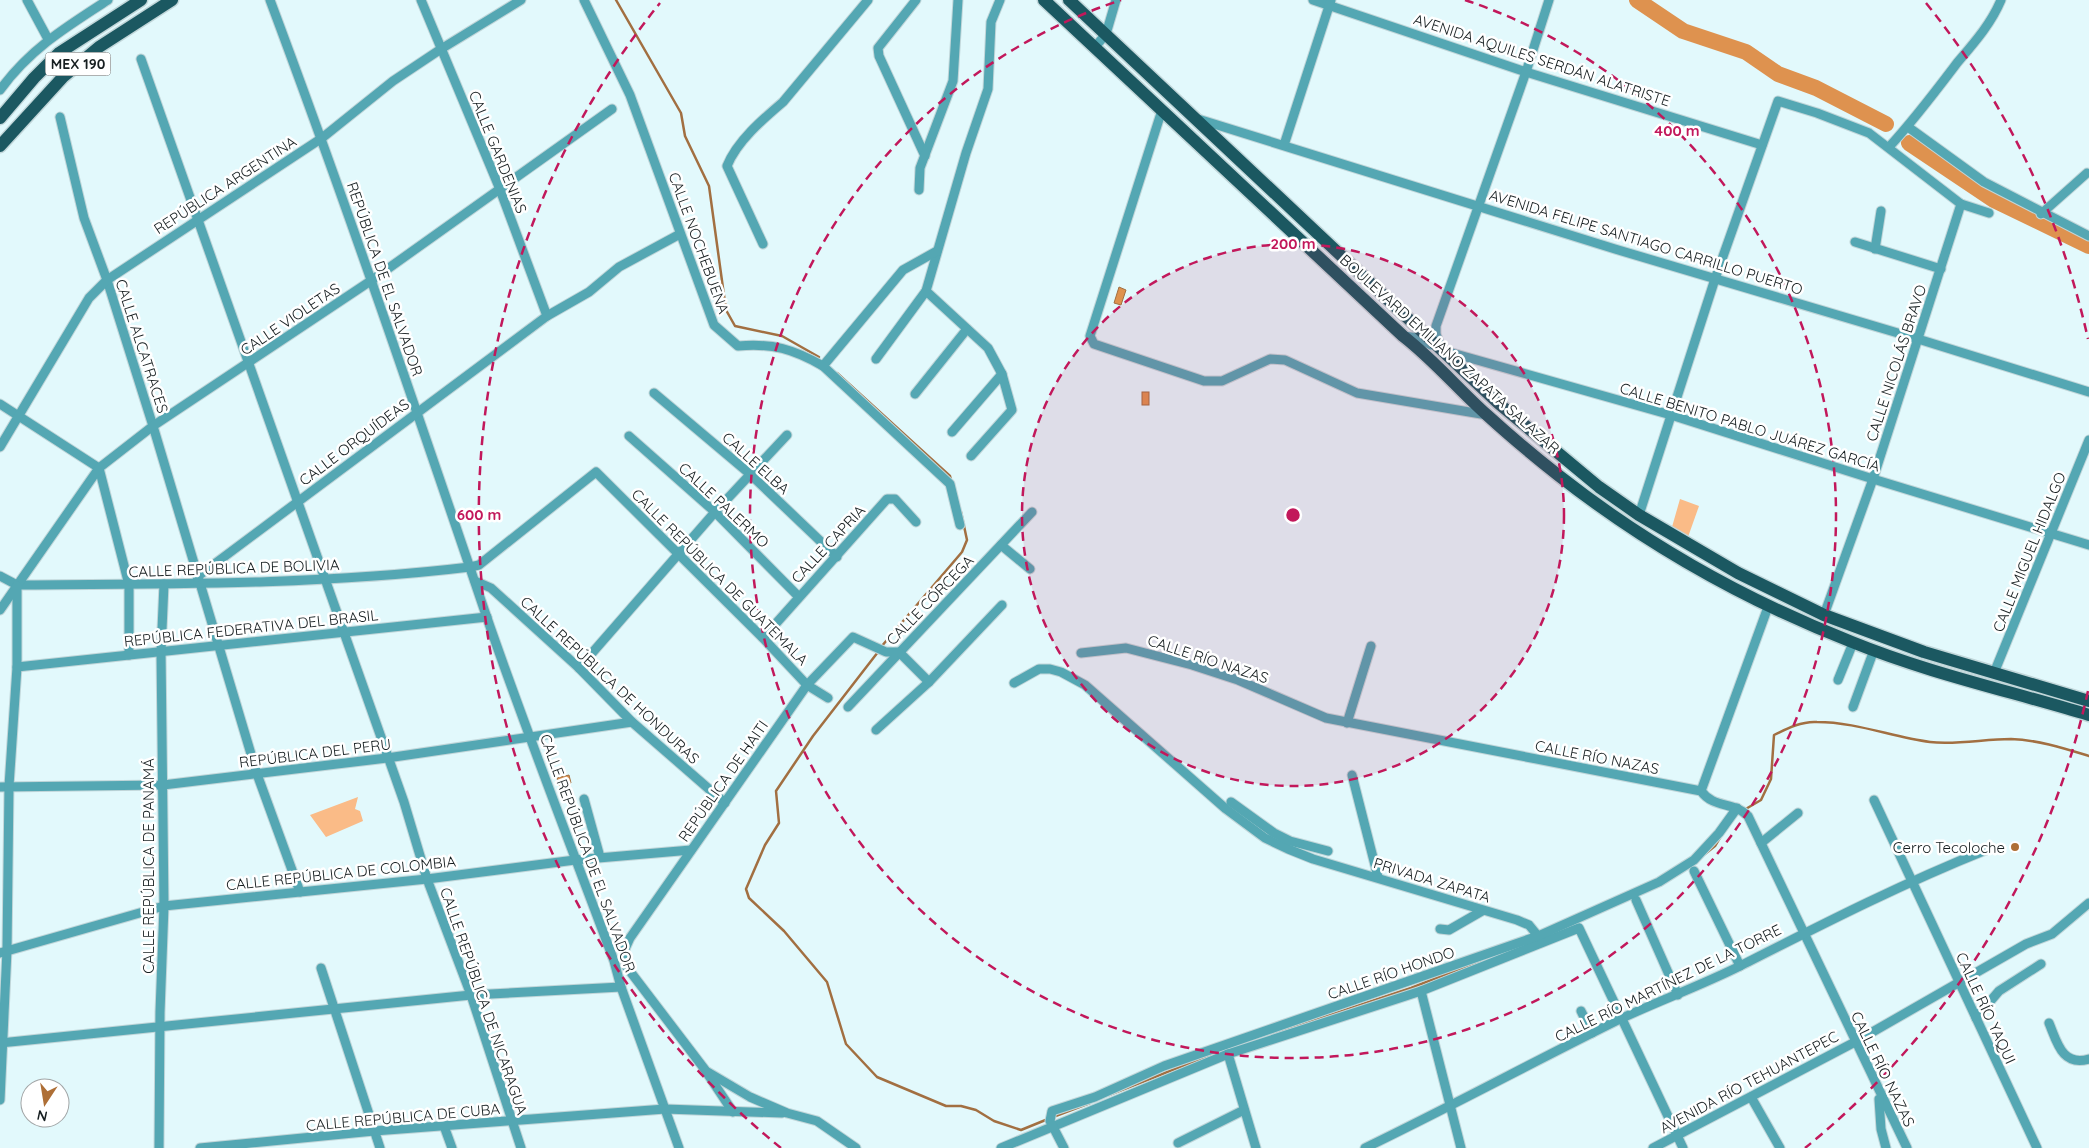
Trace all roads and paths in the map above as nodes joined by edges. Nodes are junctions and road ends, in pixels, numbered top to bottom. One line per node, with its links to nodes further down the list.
1 (27, 0): 21 (street)
2 (108, 0): 21 (street)
3 (141, 0): 30 (main road, MEX 190)
4 (172, 0): 37 (main road, MEX 190)
5 (270, 0): 33 (street, REPÚBLICA DE EL SALVADOR)
6 (422, 0): 23 (street, CALLE GARDENIAS)
7 (521, 0): 23 (street, REPÚBLICA ARGENTINA)
8 (584, 0): 48 (street, CALLE NOCHEBUENA)
9 (868, 0): 51 (street)
10 (916, 0): 38 (street)
11 (958, 0): 38 (street)
12 (1000, 0): 53 (street)
13 (1044, 0): 22 (main road, BOULEVARD EMILIANO ZAPATA SALAZAR)
14 (1069, 0): 20 (main road, BOULEVARD EMILIANO ZAPATA SALAZAR)
15 (1116, 0): 20 (street)
16 (1314, 0): 19 (street, AVENIDA AQUILES SERDÁN ALATRISTE)
17 (1549, 0): 25 (street)
18 (2001, 0): 32 (street)
19 (1330, 2): 25 (street, AVENIDA AQUILES SERDÁN ALATRISTE); 34 (street)
20 (1106, 34): 22 (street); 31 (main road, BOULEVARD EMILIANO ZAPATA SALAZAR)
21 (48, 39): 26 (street)
22 (1095, 47): 28 (main road, BOULEVARD EMILIANO ZAPATA SALAZAR)
23 (441, 49): 33 (street, REPÚBLICA ARGENTINA); 40 (street, CALLE GARDENIAS)
24 (141, 59): 47 (street, CALLE REPÚBLICA DE NICARAGUA)
25 (1526, 72): 35 (street, AVENIDA AQUILES SERDÁN ALATRISTE); 43 (street)
26 (0, 90)
27 (612, 109): 40 (street, CALLE VIOLETAS)
28 (1162, 110): 61 (main road, BOULEVARD EMILIANO ZAPATA SALAZAR); 75 (street)
29 (60, 117): 56 (street, CALLE ALCATRACES)
30 (0, 118)
31 (1196, 118): 34 (street, AVENIDA FELIPE SANTIAGO CARRILLO PUERTO); 63 (main road, BOULEVARD EMILIANO ZAPATA SALAZAR)
32 (1906, 129): 36 (street); 46 (street)
33 (322, 138): 47 (street, REPÚBLICA ARGENTINA); 57 (street, REPÚBLICA DE EL SALVADOR)
34 (1284, 144): 43 (street, AVENIDA FELIPE SANTIAGO CARRILLO PUERTO)
35 (1762, 145): 36 (street); 55 (street)
36 (1891, 145): 42 (street)
37 (0, 146)
38 (924, 156): 41 (street)
39 (2087, 173): 46 (street)
40 (499, 188): 57 (street, CALLE VIOLETAS); 59 (street, CALLE GARDENIAS)
41 (919, 190)
42 (1961, 204): 45 (street); 54 (street, CALLE NICOLÁS BRAVO)
43 (1478, 206): 55 (street, AVENIDA FELIPE SANTIAGO CARRILLO PUERTO); 63 (street)
44 (1881, 211): 52 (street)
45 (1989, 213)
46 (2041, 214): 49 (street)
47 (198, 218): 56 (street, REPÚBLICA ARGENTINA); 66 (street, CALLE REPÚBLICA DE NICARAGUA)
48 (680, 234): 59 (street, CALLE ORQUÍDEAS); 67 (street, CALLE NOCHEBUENA)
49 (2089, 236)
50 (1854, 242): 52 (street)
51 (763, 244)
52 (1875, 249): 54 (street)
53 (937, 252): 58 (street); 67 (street)
54 (1941, 269): 62 (street, CALLE NICOLÁS BRAVO)
55 (1715, 279): 62 (street, AVENIDA FELIPE SANTIAGO CARRILLO PUERTO); 76 (street)
56 (107, 280): 77 (street, REPÚBLICA ARGENTINA); 78 (street, CALLE ALCATRACES)
57 (372, 280): 66 (street, CALLE VIOLETAS); 74 (street, REPÚBLICA DE EL SALVADOR)
58 (926, 291): 60 (street); 64 (street)
59 (547, 316): 74 (street, CALLE ORQUÍDEAS)
60 (967, 329): 69 (street); 72 (street)
61 (1403, 336): 63 (street, CALLE BENITO PABLO JUÁREZ GARCÍA); 68 (main road, BOULEVARD EMILIANO ZAPATA SALAZAR)
62 (1918, 339): 70 (street, AVENIDA FELIPE SANTIAGO CARRILLO PUERTO); 87 (street, CALLE NICOLÁS BRAVO)
63 (1442, 350): 65 (main road, BOULEVARD EMILIANO ZAPATA SALAZAR); 76 (street, CALLE BENITO PABLO JUÁREZ GARCÍA)
64 (876, 359)
65 (1452, 359): 68 (main road); 91 (main road, BOULEVARD EMILIANO ZAPATA SALAZAR)
66 (250, 363): 78 (street, CALLE VIOLETAS); 88 (street, CALLE REPÚBLICA DE NICARAGUA)
67 (823, 366): 93 (street, CALLE NOCHEBUENA)
68 (1439, 368): 75 (main road, BOULEVARD EMILIANO ZAPATA SALAZAR)
69 (1002, 374): 79 (street); 84 (street)
70 (2089, 392)
71 (654, 393): 86 (street, CALLE ELBA)
72 (915, 394)
73 (0, 404): 77 (street)
74 (415, 413): 88 (street, CALLE ORQUÍDEAS); 99 (street, REPÚBLICA DE EL SALVADOR)
75 (1487, 415): 110 (main road, BOULEVARD EMILIANO ZAPATA SALAZAR)
76 (1671, 415): 87 (street, CALLE BENITO PABLO JUÁREZ GARCÍA); 91 (street)
77 (18, 416): 83 (street, REPÚBLICA ARGENTINA); 85 (street)
78 (153, 426): 85 (street, CALLE VIOLETAS); 103 (street, CALLE ALCATRACES)
79 (952, 432)
80 (788, 435): 86 (street)
81 (629, 436): 89 (street, CALLE PALERMO)
82 (2089, 440): 94 (street, CALLE MIGUEL HIDALGO)
83 (0, 447)
84 (971, 456)
85 (99, 468): 105 (street); 107 (street, CALLE VIOLETAS)
86 (750, 474): 89 (street); 98 (street, CALLE ELBA)
87 (1873, 480): 94 (street, CALLE BENITO PABLO JUÁREZ GARCÍA); 112 (street, CALLE NICOLÁS BRAVO)
88 (298, 500): 102 (street, CALLE REPÚBLICA DE NICARAGUA); 103 (street, CALLE ORQUÍDEAS)
89 (715, 512): 97 (street); 108 (street, CALLE PALERMO)
90 (1032, 512): 96 (street, CALLE CÓRCEGA)
91 (1639, 515): 112 (main road, BOULEVARD EMILIANO ZAPATA SALAZAR)
92 (916, 522): 98 (street, CALLE CAPRIA)
93 (960, 526)
94 (2051, 533): 95 (street, CALLE BENITO PABLO JUÁREZ GARCÍA); 126 (street, CALLE MIGUEL HIDALGO)
95 (2089, 544)
96 (1001, 546): 100 (street); 121 (street, CALLE CÓRCEGA)
97 (679, 555): 99 (street, CALLE REPÚBLICA DE GUATEMALA); 115 (street, CALLE REPÚBLICA DE GUATEMALA); 125 (street)
98 (837, 556): 108 (street, CALLE CAPRIA)
99 (470, 567): 102 (street, CALLE REPÚBLICA DE BOLIVIA); 104 (street, CALLE REPÚBLICA DE EL SALVADOR)
100 (1030, 569)
101 (0, 576): 107 (street, CALLE REPÚBLICA DE BOLIVIA)
102 (324, 579): 103 (street, CALLE REPÚBLICA DE BOLIVIA); 114 (street, CALLE REPÚBLICA DE NICARAGUA)
103 (198, 580): 106 (street, CALLE REPÚBLICA DE BOLIVIA); 117 (street, CALLE ALCATRACES)
104 (475, 581): 113 (street, CALLE REPÚBLICA DE EL SALVADOR); 125 (street, CALLE REPÚBLICA DE HONDURAS)
105 (129, 584): 106 (street, CALLE REPÚBLICA DE BOLIVIA); 107 (street, CALLE REPÚBLICA DE BOLIVIA); 123 (street)
106 (164, 584): 120 (street, CALLE REPÚBLICA DE PANAMÁ)
107 (17, 585): 111 (street, CALLE VIOLETAS); 124 (street)
108 (798, 596): 115 (street, CALLE CAPRIA)
109 (1002, 605): 128 (street)
110 (1768, 607): 116 (main road, BOULEVARD EMILIANO ZAPATA SALAZAR); 145 (street)
111 (0, 610)
112 (1824, 615): 126 (main road, BOULEVARD EMILIANO ZAPATA SALAZAR)
113 (487, 617): 114 (street, REPÚBLICA FEDERATIVA DEL BRASIL); 139 (street, CALLE REPÚBLICA DE EL SALVADOR)
114 (342, 632): 117 (street, REPÚBLICA FEDERATIVA DEL BRASIL); 140 (street, CALLE REPÚBLICA DE NICARAGUA)
115 (764, 638): 130 (street, CALLE REPÚBLICA DE GUATEMALA)
116 (1853, 643): 119 (main road, BOULEVARD EMILIANO ZAPATA SALAZAR); 127 (street)
117 (219, 645): 120 (street, REPÚBLICA FEDERATIVA DEL BRASIL); 141 (street, CALLE ALCATRACES)
118 (1371, 646): 137 (street)
119 (1874, 650): 134 (street); 135 (main road, BOULEVARD EMILIANO ZAPATA SALAZAR)
120 (161, 652): 123 (street, REPÚBLICA FEDERATIVA DEL BRASIL); 144 (street, CALLE REPÚBLICA DE PANAMÁ)
121 (899, 652): 128 (street); 130 (street, REPÚBLICA DE HAITI); 133 (street, CALLE CÓRCEGA)
122 (1081, 652): 137 (street, CALLE RÍO NAZAS)
123 (130, 655): 124 (street, REPÚBLICA FEDERATIVA DEL BRASIL)
124 (17, 667): 143 (street)
125 (579, 668): 136 (street, CALLE REPÚBLICA DE HONDURAS)
126 (1994, 674): 132 (main road, BOULEVARD EMILIANO ZAPATA SALAZAR)
127 (1838, 680)
128 (929, 682): 138 (street)
129 (1014, 683): 160 (street, PRIVADA ZAPATA)
130 (807, 685): 131 (street, CALLE REPÚBLICA DE GUATEMALA); 149 (street, REPÚBLICA DE HAITI)
131 (828, 698)
132 (2089, 701)
133 (848, 707)
134 (1853, 707)
135 (2089, 715)
136 (632, 722): 139 (street, REPÚBLICA DEL PERU); 149 (street, CALLE REPÚBLICA DE HONDURAS)
137 (1347, 722): 145 (street, CALLE RÍO NAZAS)
138 (876, 730)
139 (531, 737): 140 (street, REPÚBLICA DEL PERU); 161 (street, CALLE REPÚBLICA DE EL SALVADOR)
140 (387, 758): 141 (street, REPÚBLICA DEL PERU); 164 (street, CALLE REPÚBLICA DE NICARAGUA)
141 (257, 774): 144 (street, REPÚBLICA DEL PERU); 166 (street, CALLE ALCATRACES)
142 (1352, 774): 163 (street)
143 (4, 786): 144 (street, REPÚBLICA DEL PERU); 175 (street)
144 (164, 786): 169 (street, CALLE REPÚBLICA DE PANAMÁ)
145 (1701, 790): 150 (street)
146 (584, 799): 159 (street)
147 (1874, 800): 165 (street, CALLE RÍO YAQUI)
148 (1231, 802): 155 (street)
149 (724, 803): 156 (street, REPÚBLICA DE HAITI)
150 (1716, 804): 151 (street); 153 (street)
151 (1741, 810): 153 (street, CALLE RÍO HONDO); 154 (street, CALLE RÍO NAZAS)
152 (1798, 813): 154 (street)
153 (1726, 820): 173 (street, CALLE RÍO HONDO)
154 (1761, 843): 172 (street, CALLE RÍO NAZAS)
155 (1311, 847): 158 (street); 160 (street)
156 (691, 850): 159 (street, CALLE REPÚBLICA DE COLOMBIA); 174 (street, REPÚBLICA DE HAITI)
157 (1986, 850): 165 (street, CALLE RÍO MARTÍNEZ DE LA TORRE)
158 (1328, 851)
159 (600, 857): 161 (street, CALLE REPÚBLICA DE COLOMBIA)
160 (1313, 859): 163 (street, PRIVADA ZAPATA)
161 (576, 860): 164 (street, CALLE REPÚBLICA DE COLOMBIA); 176 (street, CALLE REPÚBLICA DE EL SALVADOR)
162 (1694, 870): 179 (street)
163 (1378, 877): 170 (street, PRIVADA ZAPATA)
164 (427, 879): 166 (street, CALLE REPÚBLICA DE COLOMBIA); 186 (street, CALLE REPÚBLICA DE NICARAGUA)
165 (1911, 880): 172 (street, CALLE RÍO MARTÍNEZ DE LA TORRE); 182 (street, CALLE RÍO YAQUI)
166 (300, 892): 169 (street, CALLE REPÚBLICA DE COLOMBIA)
167 (1636, 900): 185 (street)
168 (2089, 903): 182 (street, AVENIDA RÍO TEHUANTEPEC)
169 (164, 906): 175 (street, CALLE REPÚBLICA DE COLOMBIA); 192 (street, CALLE REPÚBLICA DE PANAMÁ)
170 (1482, 911): 171 (street); 173 (street, PRIVADA ZAPATA)
171 (1440, 929)
172 (1803, 933): 179 (street, CALLE RÍO MARTÍNEZ DE LA TORRE); 194 (street, CALLE RÍO NAZAS)
173 (1538, 936): 207 (street, CALLE RÍO HONDO)
174 (625, 949): 176 (street); 178 (street)
175 (3, 951): 195 (street)
176 (610, 951): 180 (street, CALLE REPÚBLICA DE EL SALVADOR)
177 (2040, 964): 189 (street)
178 (626, 966): 180 (street); 198 (street)
179 (1740, 966): 185 (street, CALLE RÍO MARTÍNEZ DE LA TORRE)
180 (615, 967): 183 (street, CALLE REPÚBLICA DE EL SALVADOR)
181 (321, 968): 187 (street)
182 (1958, 983): 189 (street, CALLE RÍO YAQUI); 194 (street, AVENIDA RÍO TEHUANTEPEC)
183 (621, 987): 186 (street); 203 (street, CALLE REPÚBLICA DE EL SALVADOR)
184 (1421, 992): 190 (street, CALLE RÍO HONDO); 196 (street, CALLE RÍO HONDO); 202 (street)
185 (1678, 995): 190 (street, CALLE RÍO MARTÍNEZ DE LA TORRE)
186 (471, 996): 187 (street); 208 (street, CALLE REPÚBLICA DE NICARAGUA)
187 (335, 1010): 192 (street); 210 (street)
188 (1581, 1011): 193 (street)
189 (1976, 1018): 233 (street, CALLE RÍO YAQUI)
190 (1620, 1019): 193 (street, CALLE RÍO MARTÍNEZ DE LA TORRE); 211 (street)
191 (2049, 1023): 197 (street)
192 (160, 1027): 195 (street); 215 (street, CALLE REPÚBLICA DE PANAMÁ)
193 (1592, 1033): 202 (street, CALLE RÍO MARTÍNEZ DE LA TORRE)
194 (1855, 1042): 199 (street, CALLE RÍO NAZAS); 200 (street, AVENIDA RÍO TEHUANTEPEC)
195 (1, 1043): 201 (street)
196 (1228, 1054): 204 (street); 207 (street, CALLE RÍO HONDO)
197 (2089, 1059)
198 (706, 1071): 205 (street); 206 (street)
199 (1879, 1093): 231 (street); 232 (street, CALLE RÍO NAZAS)
200 (1751, 1097): 211 (street, AVENIDA RÍO TEHUANTEPEC); 230 (street)
201 (0, 1100)
202 (1450, 1107): 226 (street, CALLE RÍO MARTÍNEZ DE LA TORRE); 227 (street)
203 (665, 1109): 205 (street, CALLE REPÚBLICA DE CUBA); 208 (street, CALLE REPÚBLICA DE CUBA); 221 (street, CALLE REPÚBLICA DE EL SALVADOR)
204 (1244, 1110): 213 (street); 225 (street)
205 (733, 1112): 206 (street, CALLE REPÚBLICA DE CUBA)
206 (787, 1113): 222 (street)
207 (1051, 1121): 223 (street); 224 (street)
208 (512, 1122): 209 (street, CALLE REPÚBLICA DE CUBA); 220 (street, CALLE REPÚBLICA DE NICARAGUA)
209 (444, 1126): 210 (street, CALLE REPÚBLICA DE CUBA); 219 (street)
210 (374, 1131): 212 (street, CALLE REPÚBLICA DE CUBA); 218 (street)
211 (1677, 1137): 228 (street, AVENIDA RÍO TEHUANTEPEC); 229 (street)
212 (310, 1138): 214 (street, CALLE REPÚBLICA DE CUBA); 217 (street)
213 (1178, 1143)
214 (274, 1145): 216 (street, CALLE REPÚBLICA DE CUBA)
215 (159, 1148)
216 (200, 1148)
217 (313, 1148)
218 (380, 1148)
219 (452, 1148)
220 (521, 1148)
221 (679, 1148)
222 (856, 1148)
223 (1001, 1148)
224 (1064, 1148)
225 (1256, 1148)
226 (1365, 1148)
227 (1461, 1148)
228 (1653, 1148)
229 (1683, 1148)
230 (1780, 1148)
231 (1886, 1148)
232 (1907, 1148)
233 (2037, 1148)

